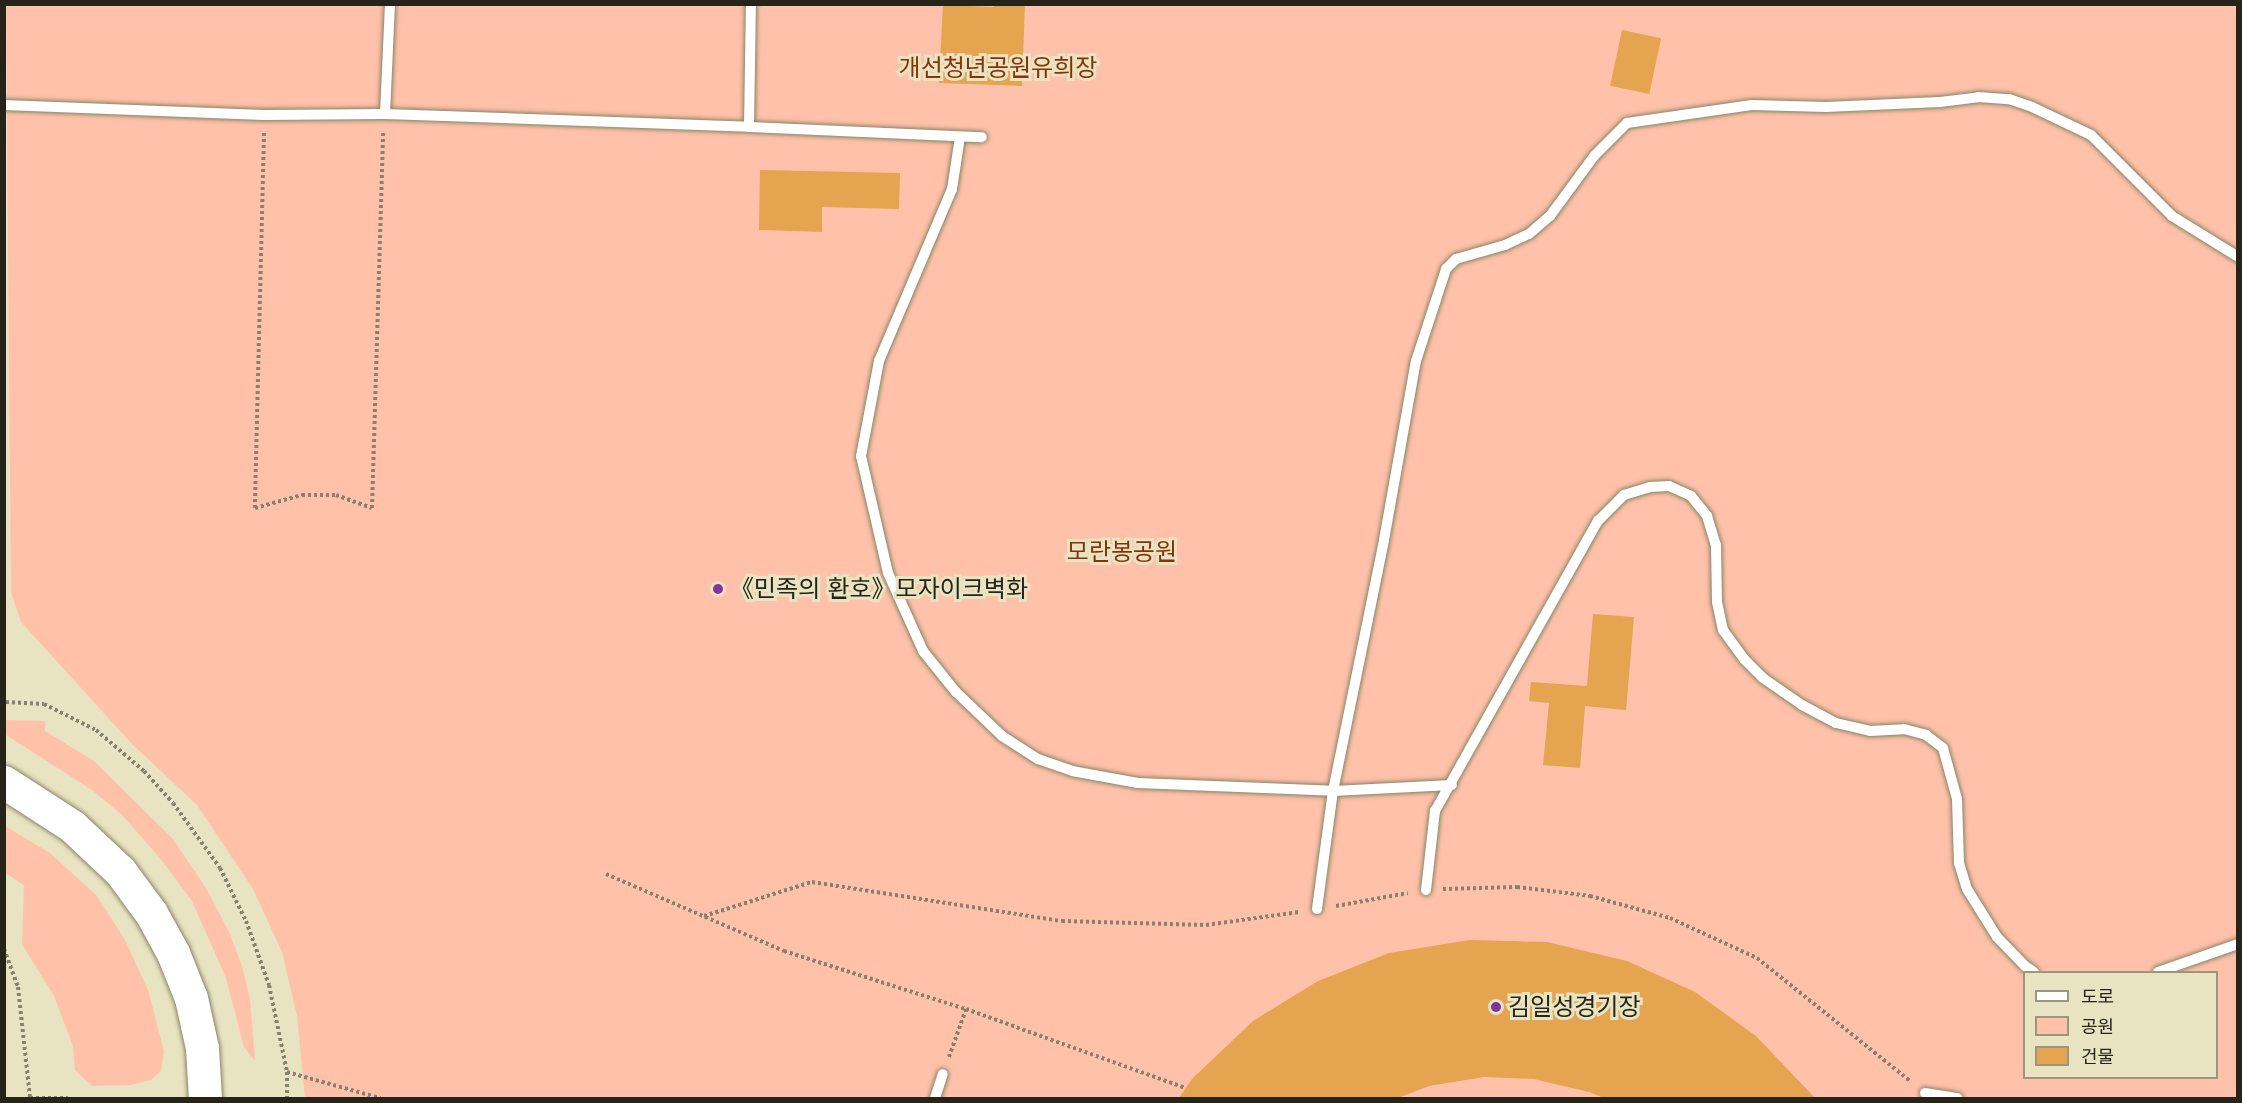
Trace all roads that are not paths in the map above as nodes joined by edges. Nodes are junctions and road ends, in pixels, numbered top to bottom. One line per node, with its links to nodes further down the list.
1 (390, 4): 4 (lane)
2 (751, 4): 5 (lane)
3 (4, 105): 4 (lane)
4 (385, 114): 5 (lane)
5 (749, 127): 6 (lane)
6 (960, 137): 7 (lane); 11 (lane)
7 (982, 137)
8 (2238, 257): 11 (lane)
9 (4, 782): 19 (main road)
10 (1452, 785): 11 (lane); 12 (lane); 15 (lane)
11 (1333, 791): 13 (lane)
12 (1426, 890)
13 (1317, 909)
14 (2238, 944): 16 (lane)
15 (2032, 971)
16 (2161, 971)
17 (943, 1074): 20 (lane)
18 (1925, 1093): 21 (lane)
19 (205, 1098)
20 (935, 1098)
21 (1958, 1098)

